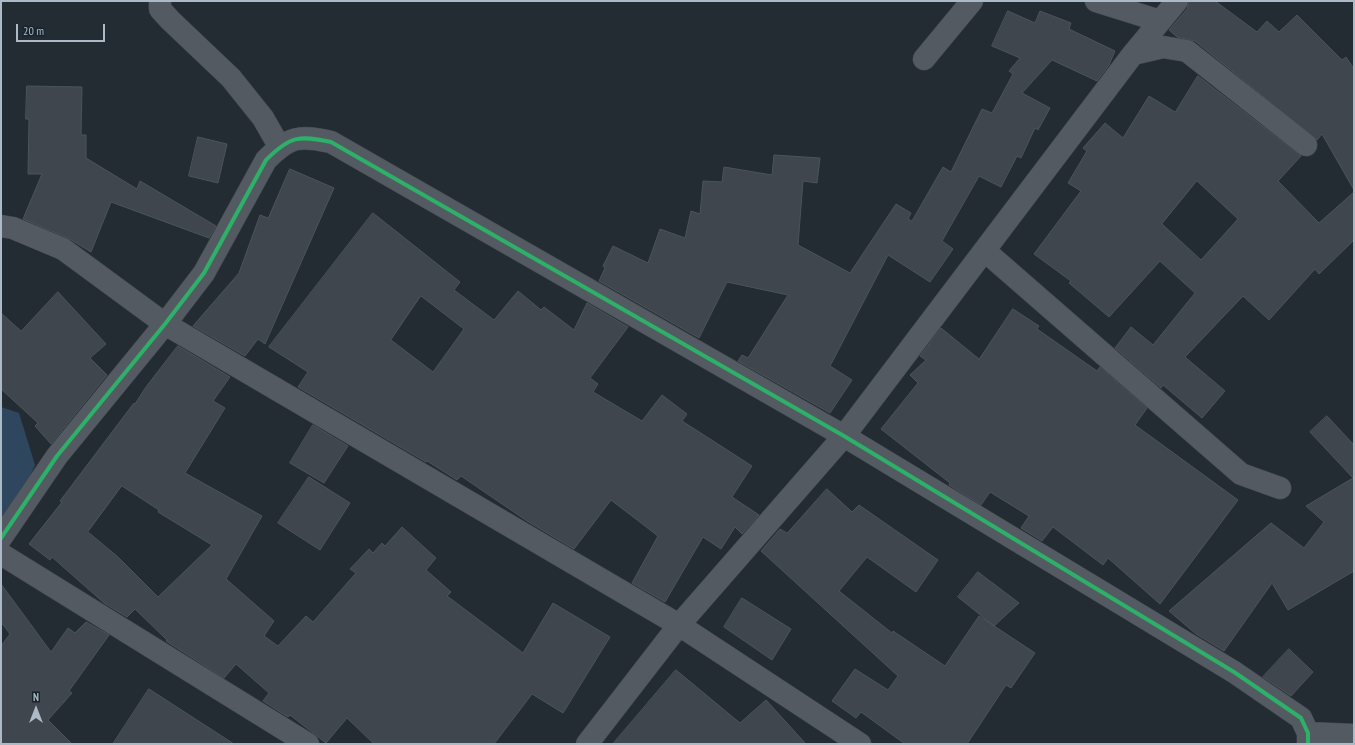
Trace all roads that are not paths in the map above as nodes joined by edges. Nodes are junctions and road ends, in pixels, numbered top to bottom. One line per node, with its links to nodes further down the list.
1 (160, 1): 9 (street)
2 (972, 1): 7 (street)
3 (1096, 1): 5 (street)
4 (1177, 1): 5 (street)
5 (1160, 21): 6 (street)
6 (1134, 54): 8 (street); 11 (street)
7 (924, 59)
8 (1306, 145)
9 (279, 146): 12 (street); 13 (street)
10 (1, 226): 12 (street)
11 (985, 251): 13 (street); 14 (street)
12 (165, 324): 15 (street); 17 (street)
13 (844, 436): 17 (street); 19 (street)
14 (1280, 488)
15 (1, 538)
16 (1, 554): 20 (street)
17 (679, 625): 21 (street); 22 (street)
18 (1354, 735): 19 (street)
19 (1308, 738)
20 (308, 744)
21 (587, 744)
22 (860, 744)

